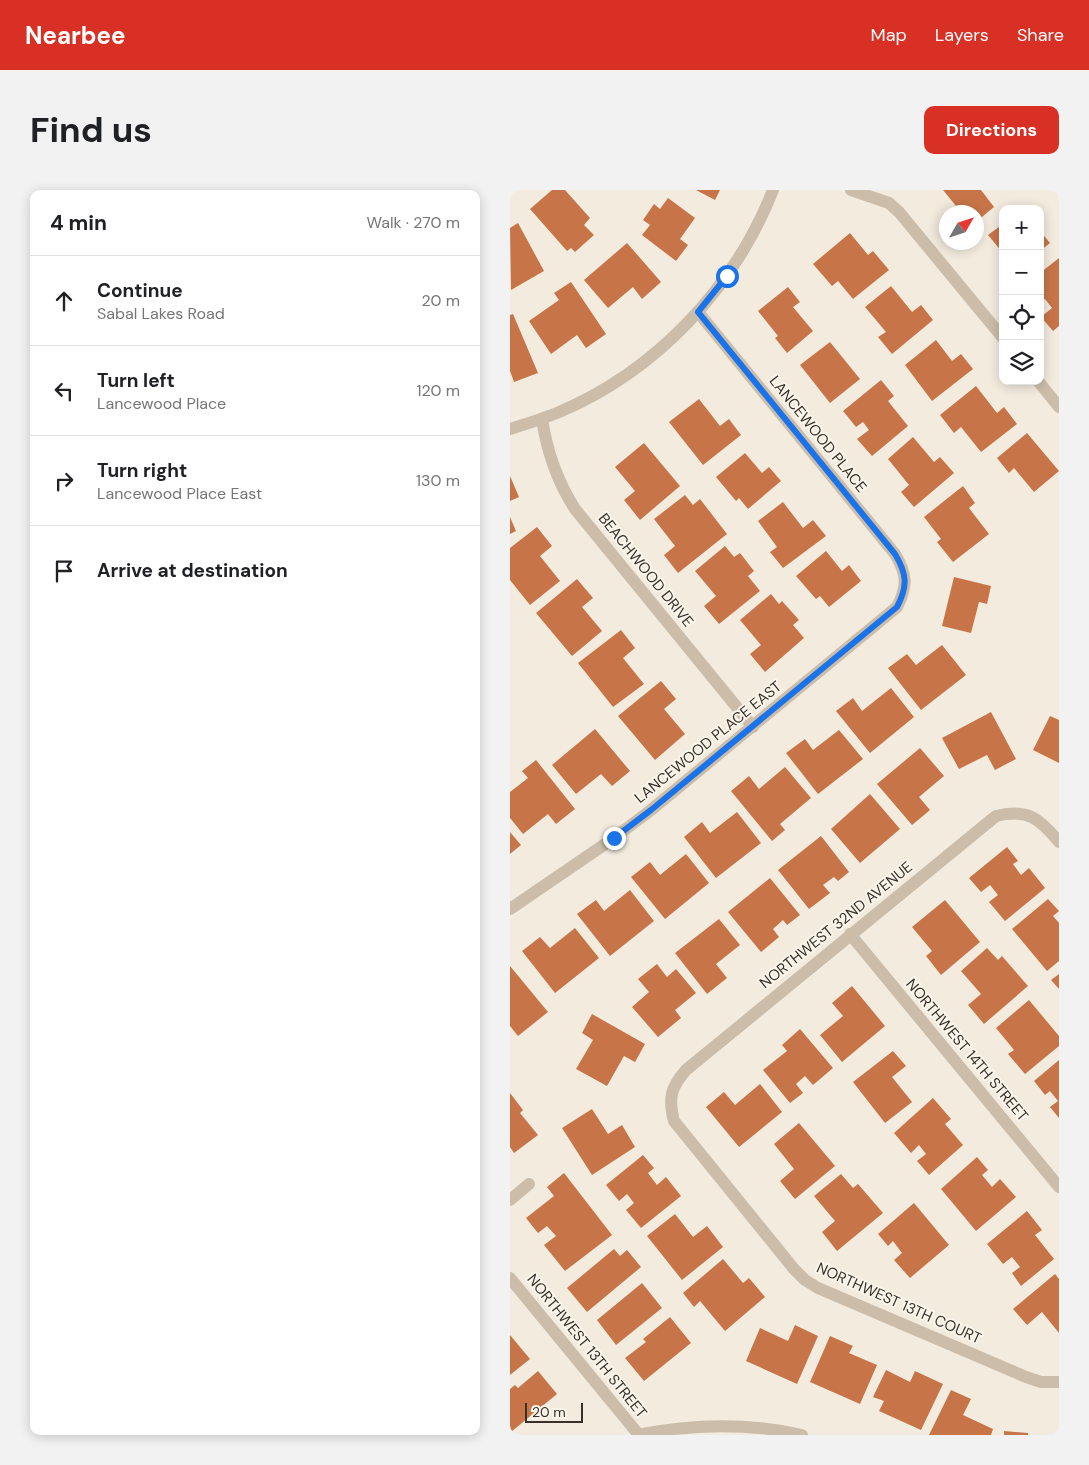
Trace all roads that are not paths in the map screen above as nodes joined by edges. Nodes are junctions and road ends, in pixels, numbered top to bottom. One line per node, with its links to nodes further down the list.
1 (773, 190): 3 (street)
2 (851, 190): 4 (street)
3 (698, 312): 7 (street); 9 (street, LANCEWOOD PLACE)
4 (999, 333)
5 (1041, 385): 6 (street)
6 (1059, 407)
7 (542, 419): 8 (street); 10 (street, BEACHWOOD DRIVE)
8 (510, 429)
9 (905, 581): 10 (street, LANCEWOOD PLACE EAST)
10 (752, 727): 12 (street, LANCEWOOD PLACE EAST)
11 (1059, 842): 13 (street, NORTHWEST 32ND AVENUE)
12 (510, 909)
13 (850, 934): 14 (street, NORTHWEST 32ND AVENUE); 16 (street, NORTHWEST 14TH STREET)
14 (671, 1093): 19 (street, NORTHWEST 13TH COURT)
15 (530, 1184): 17 (street)
16 (1059, 1187)
17 (510, 1200)
18 (510, 1278): 20 (street, NORTHWEST 13TH STREET)
19 (1059, 1382)
20 (638, 1435): 21 (street)
21 (802, 1435)

